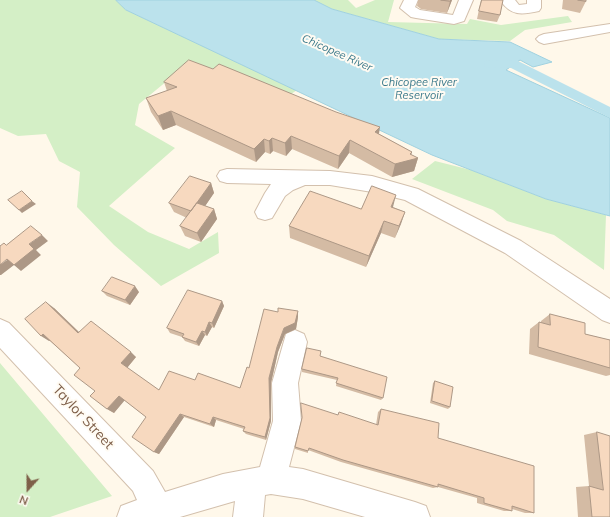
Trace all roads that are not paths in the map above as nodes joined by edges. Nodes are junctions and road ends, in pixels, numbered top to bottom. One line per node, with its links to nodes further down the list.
1 (411, 0): 2 (street)
2 (466, 0)
3 (508, 0): 4 (street)
4 (534, 0)
5 (610, 28): 6 (street)
6 (544, 39)
7 (227, 176): 8 (street)
8 (307, 177): 9 (street); 10 (street)
9 (265, 212)
10 (610, 312)
11 (0, 331): 14 (street, Taylor Street)
12 (295, 342): 13 (street)
13 (261, 481): 14 (street); 15 (street); 16 (street)
14 (144, 515)
15 (248, 517)
16 (415, 517)

